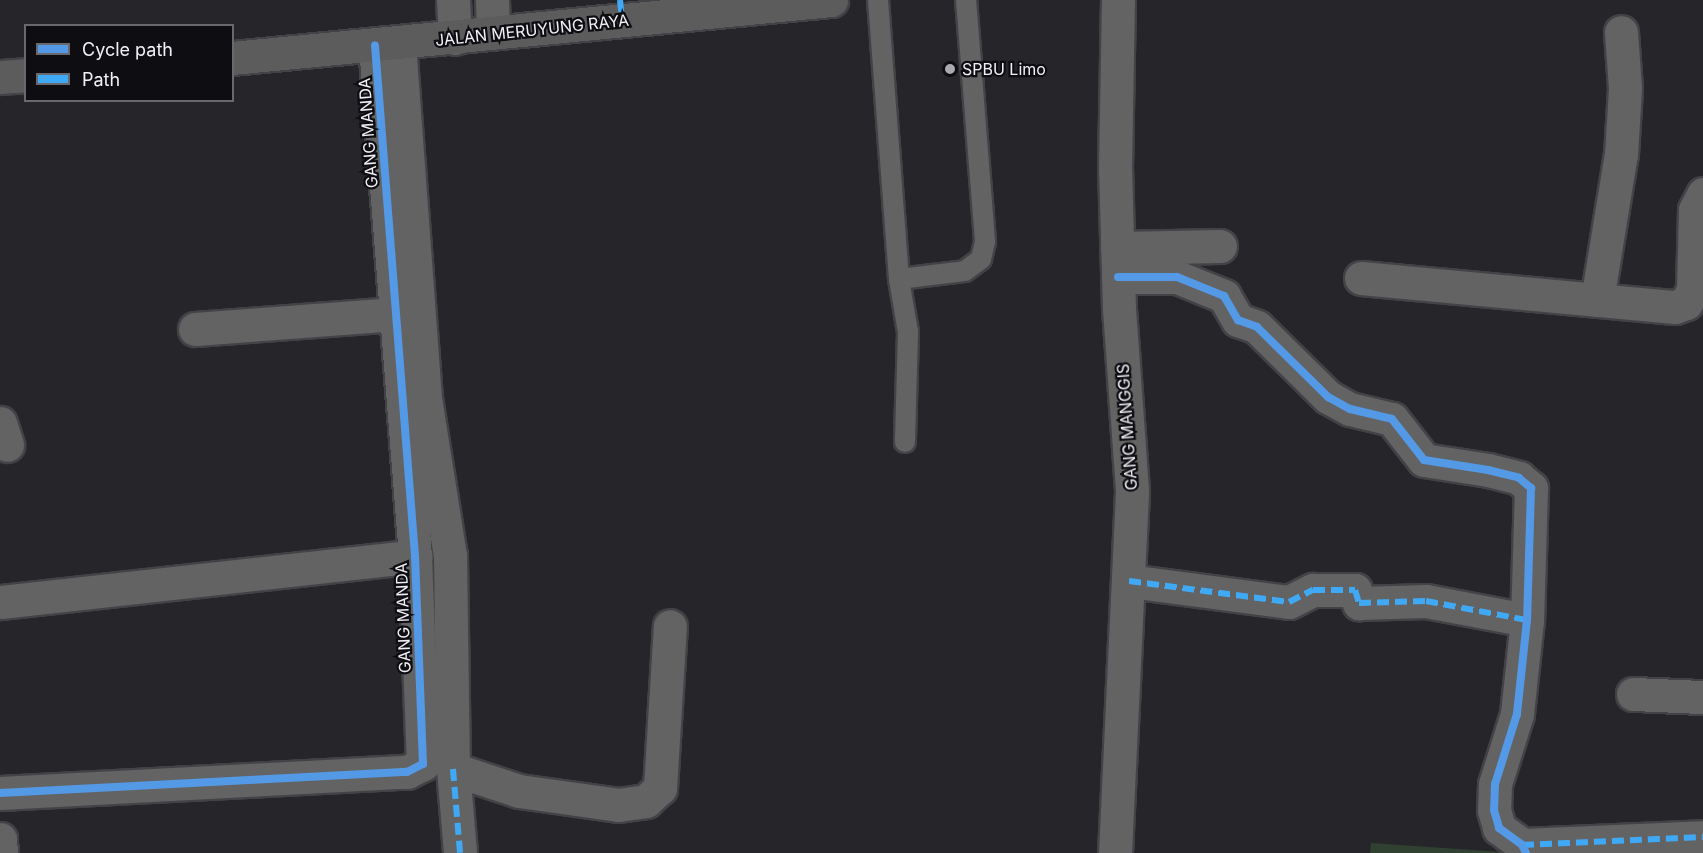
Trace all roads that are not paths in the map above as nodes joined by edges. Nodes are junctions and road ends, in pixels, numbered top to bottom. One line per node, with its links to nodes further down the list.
1 (453, 0): 10 (street)
2 (492, 0): 8 (street)
3 (831, 0): 7 (main road, JALAN MERUYUNG RAYA)
4 (878, 0): 18 (lane)
5 (966, 0): 18 (lane)
6 (1118, 0): 17 (street, GANG MANGGIS)
7 (621, 10): 8 (main road, JALAN MERUYUNG RAYA)
8 (493, 32): 10 (main road, JALAN MERUYUNG RAYA)
9 (1621, 32): 20 (street)
10 (455, 38): 11 (main road, JALAN MERUYUNG RAYA)
11 (387, 45): 12 (main road, JALAN MERUYUNG RAYA); 21 (street, GANG MANDA); 31 (street)
12 (234, 58)
13 (24, 75): 14 (main road)
14 (0, 77)
15 (1703, 194): 20 (street)
16 (1220, 246): 17 (street)
17 (1118, 263): 25 (street, GANG MANGGIS); 27 (street)
18 (899, 279): 23 (lane)
19 (1360, 279): 20 (street)
20 (1597, 300)
21 (395, 314): 22 (street); 24 (street, GANG MANDA)
22 (195, 329)
23 (905, 442)
24 (415, 556): 26 (street); 32 (street, GANG MANDA)
25 (1129, 581): 27 (street); 38 (street, GANG MANGGIS)
26 (0, 602)
27 (1527, 620): 35 (street)
28 (670, 626): 31 (street)
29 (1633, 694): 30 (street)
30 (1703, 697)
31 (453, 770): 37 (street)
32 (0, 793)
33 (1703, 837): 35 (street)
34 (0, 839): 36 (street)
35 (1524, 849)
36 (1, 853)
37 (460, 853)
38 (1115, 853)

